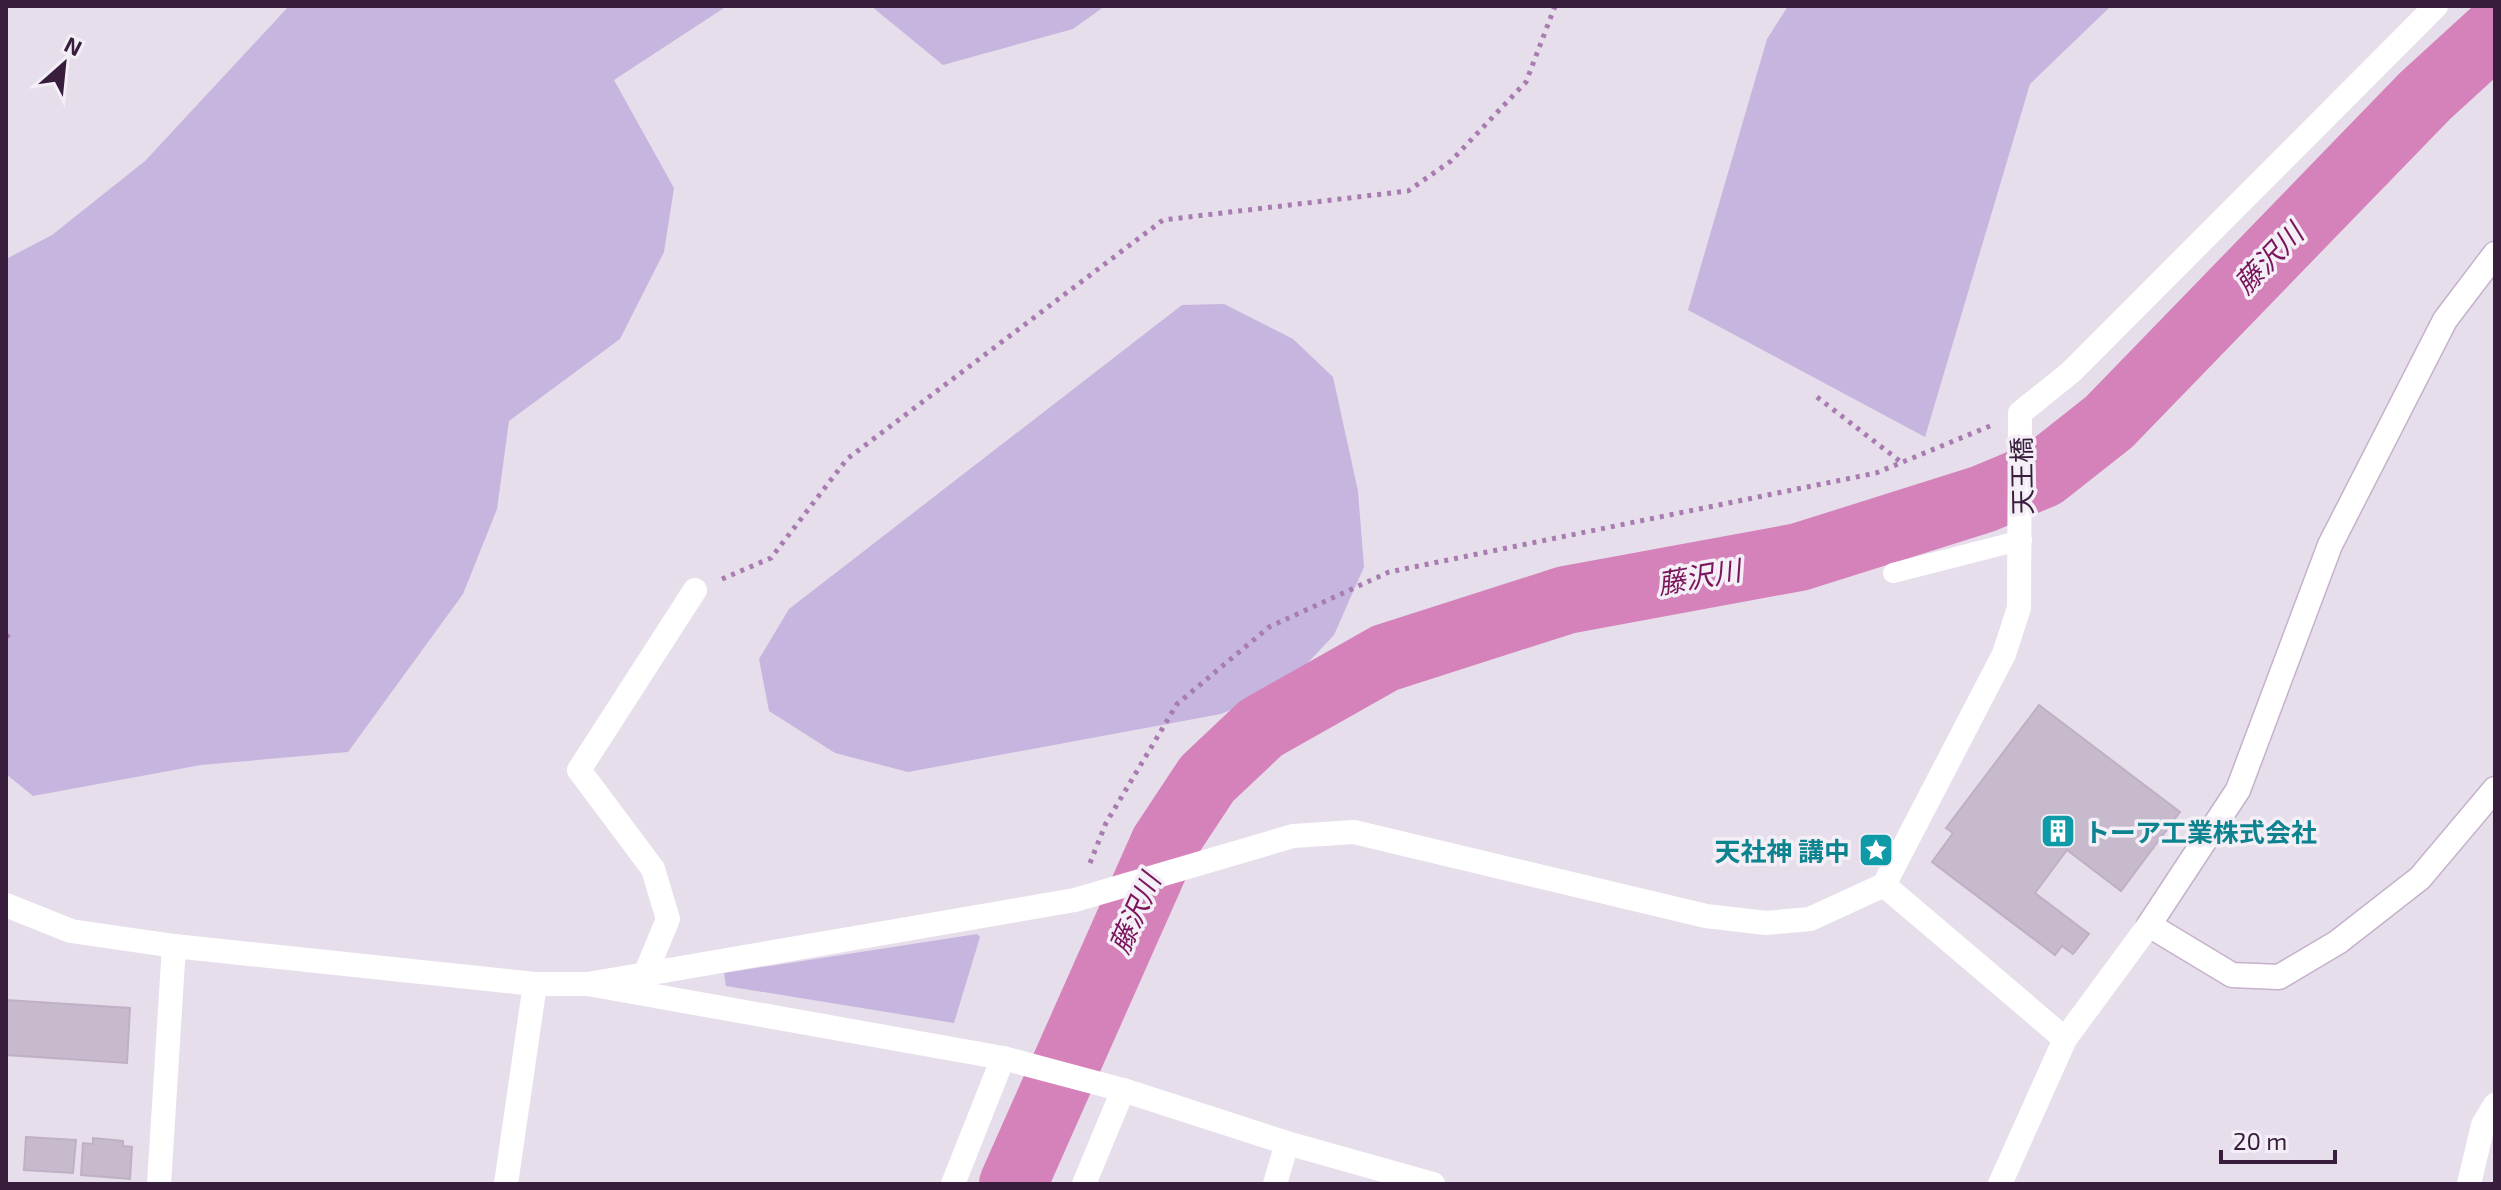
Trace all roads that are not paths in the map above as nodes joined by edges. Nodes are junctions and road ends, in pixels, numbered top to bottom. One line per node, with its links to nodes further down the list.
1 (2436, 6): 3 (street, 天王橋)
2 (2495, 254): 9 (street)
3 (2022, 540): 4 (lane); 7 (street, 天王橋)
4 (1893, 573)
5 (695, 590): 11 (street)
6 (2495, 789): 9 (street)
7 (1884, 885): 11 (street); 14 (street)
8 (6, 905): 10 (street)
9 (2149, 925): 14 (street)
10 (174, 946): 12 (street); 19 (street)
11 (646, 972): 13 (street)
12 (535, 984): 13 (street); 20 (street)
13 (588, 984): 15 (street)
14 (2065, 1039): 25 (street)
15 (1009, 1060): 16 (street); 21 (street)
16 (1114, 1088): 18 (street); 22 (street)
17 (2495, 1105): 26 (street)
18 (1287, 1143): 23 (street); 24 (street)
19 (159, 1184)
20 (506, 1184)
21 (953, 1184)
22 (1084, 1184)
23 (1275, 1184)
24 (1433, 1184)
25 (2000, 1184)
26 (2469, 1184)

